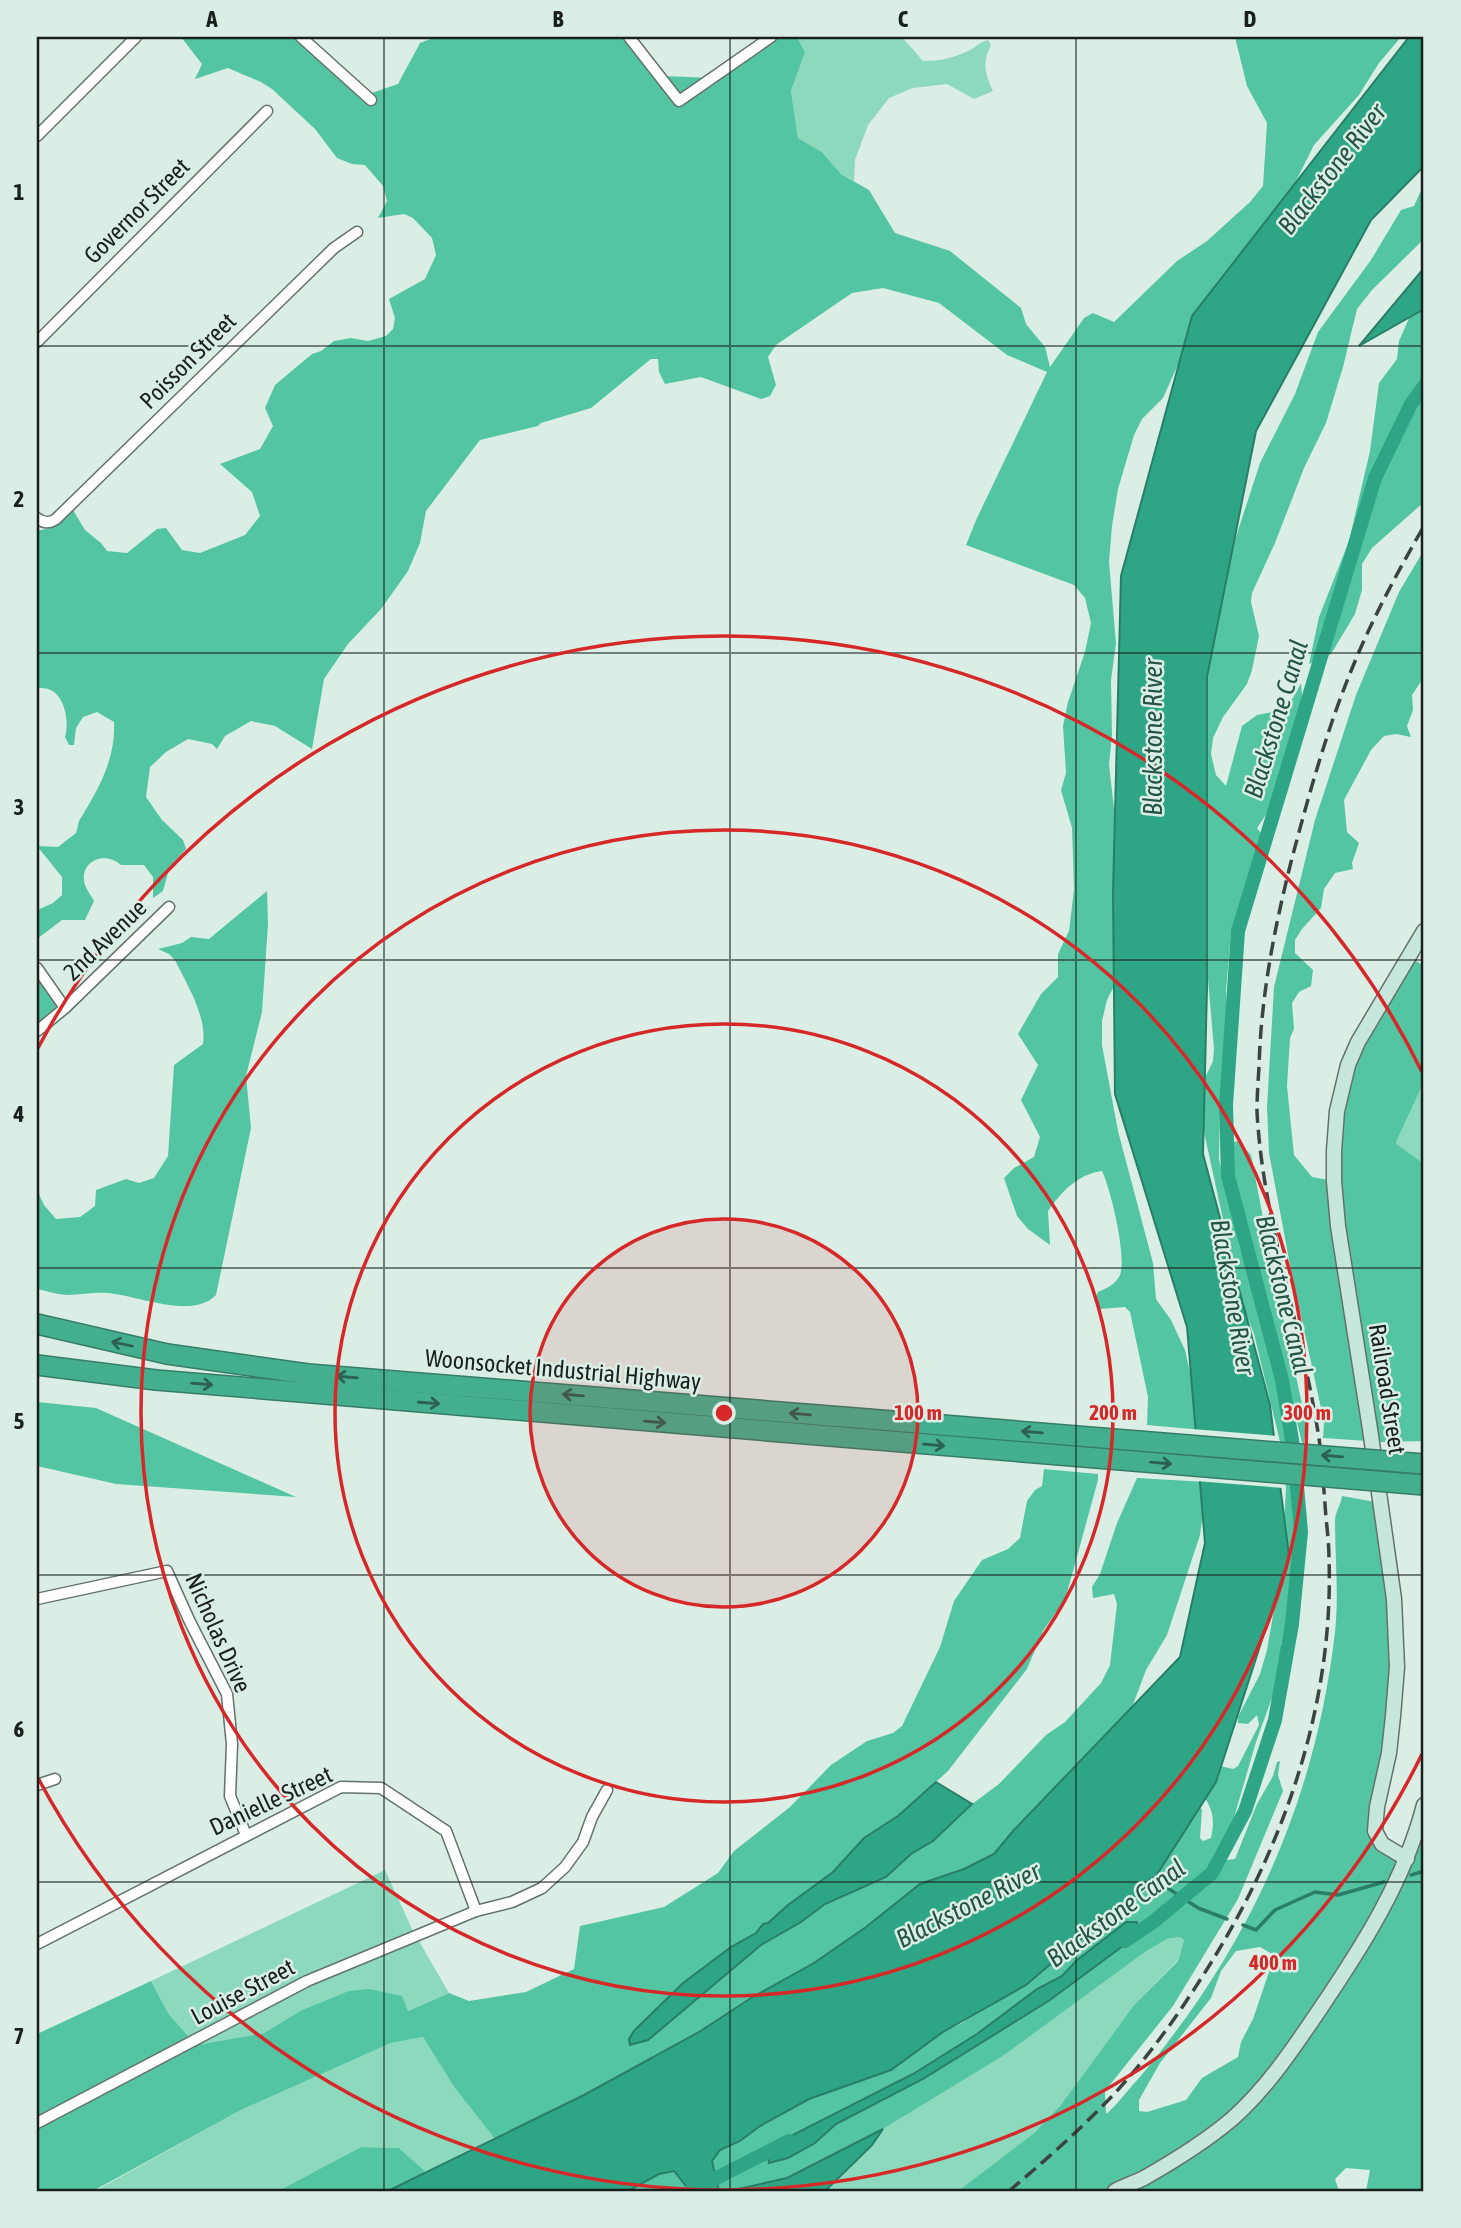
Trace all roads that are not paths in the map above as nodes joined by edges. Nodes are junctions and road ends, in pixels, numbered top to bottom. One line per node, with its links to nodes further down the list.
1 (136, 37): 7 (street)
2 (301, 37): 5 (street)
3 (629, 37): 4 (street)
4 (771, 37)
5 (371, 100)
6 (267, 111): 9 (street, Governor Street)
7 (37, 136)
8 (357, 232): 10 (street, Poisson Street)
9 (37, 342)
10 (37, 518)
11 (169, 907): 14 (street, 2nd Avenue)
12 (1424, 931): 26 (street, Railroad Street)
13 (37, 968): 14 (street)
14 (65, 1009): 15 (street, 2nd Avenue)
15 (37, 1031)
16 (37, 1324): 18 (highway, Woonsocket Industrial Highway, one-way to 16, bridge)
17 (37, 1365): 19 (highway, Woonsocket Industrial Highway, one-way to 19, bridge)
18 (1424, 1464)
19 (1424, 1485)
20 (37, 1599): 25 (street, Nicholas Drive)
21 (55, 1779): 22 (street)
22 (37, 1785)
23 (607, 1790): 27 (street, Louise Street)
24 (1424, 1805): 26 (street)
25 (246, 1835): 27 (street, Danielle Street); 28 (street, Danielle Street)
26 (1407, 1859): 30 (street)
27 (476, 1912): 29 (street, Louise Street)
28 (37, 1944)
29 (37, 2123)
30 (1115, 2191)

